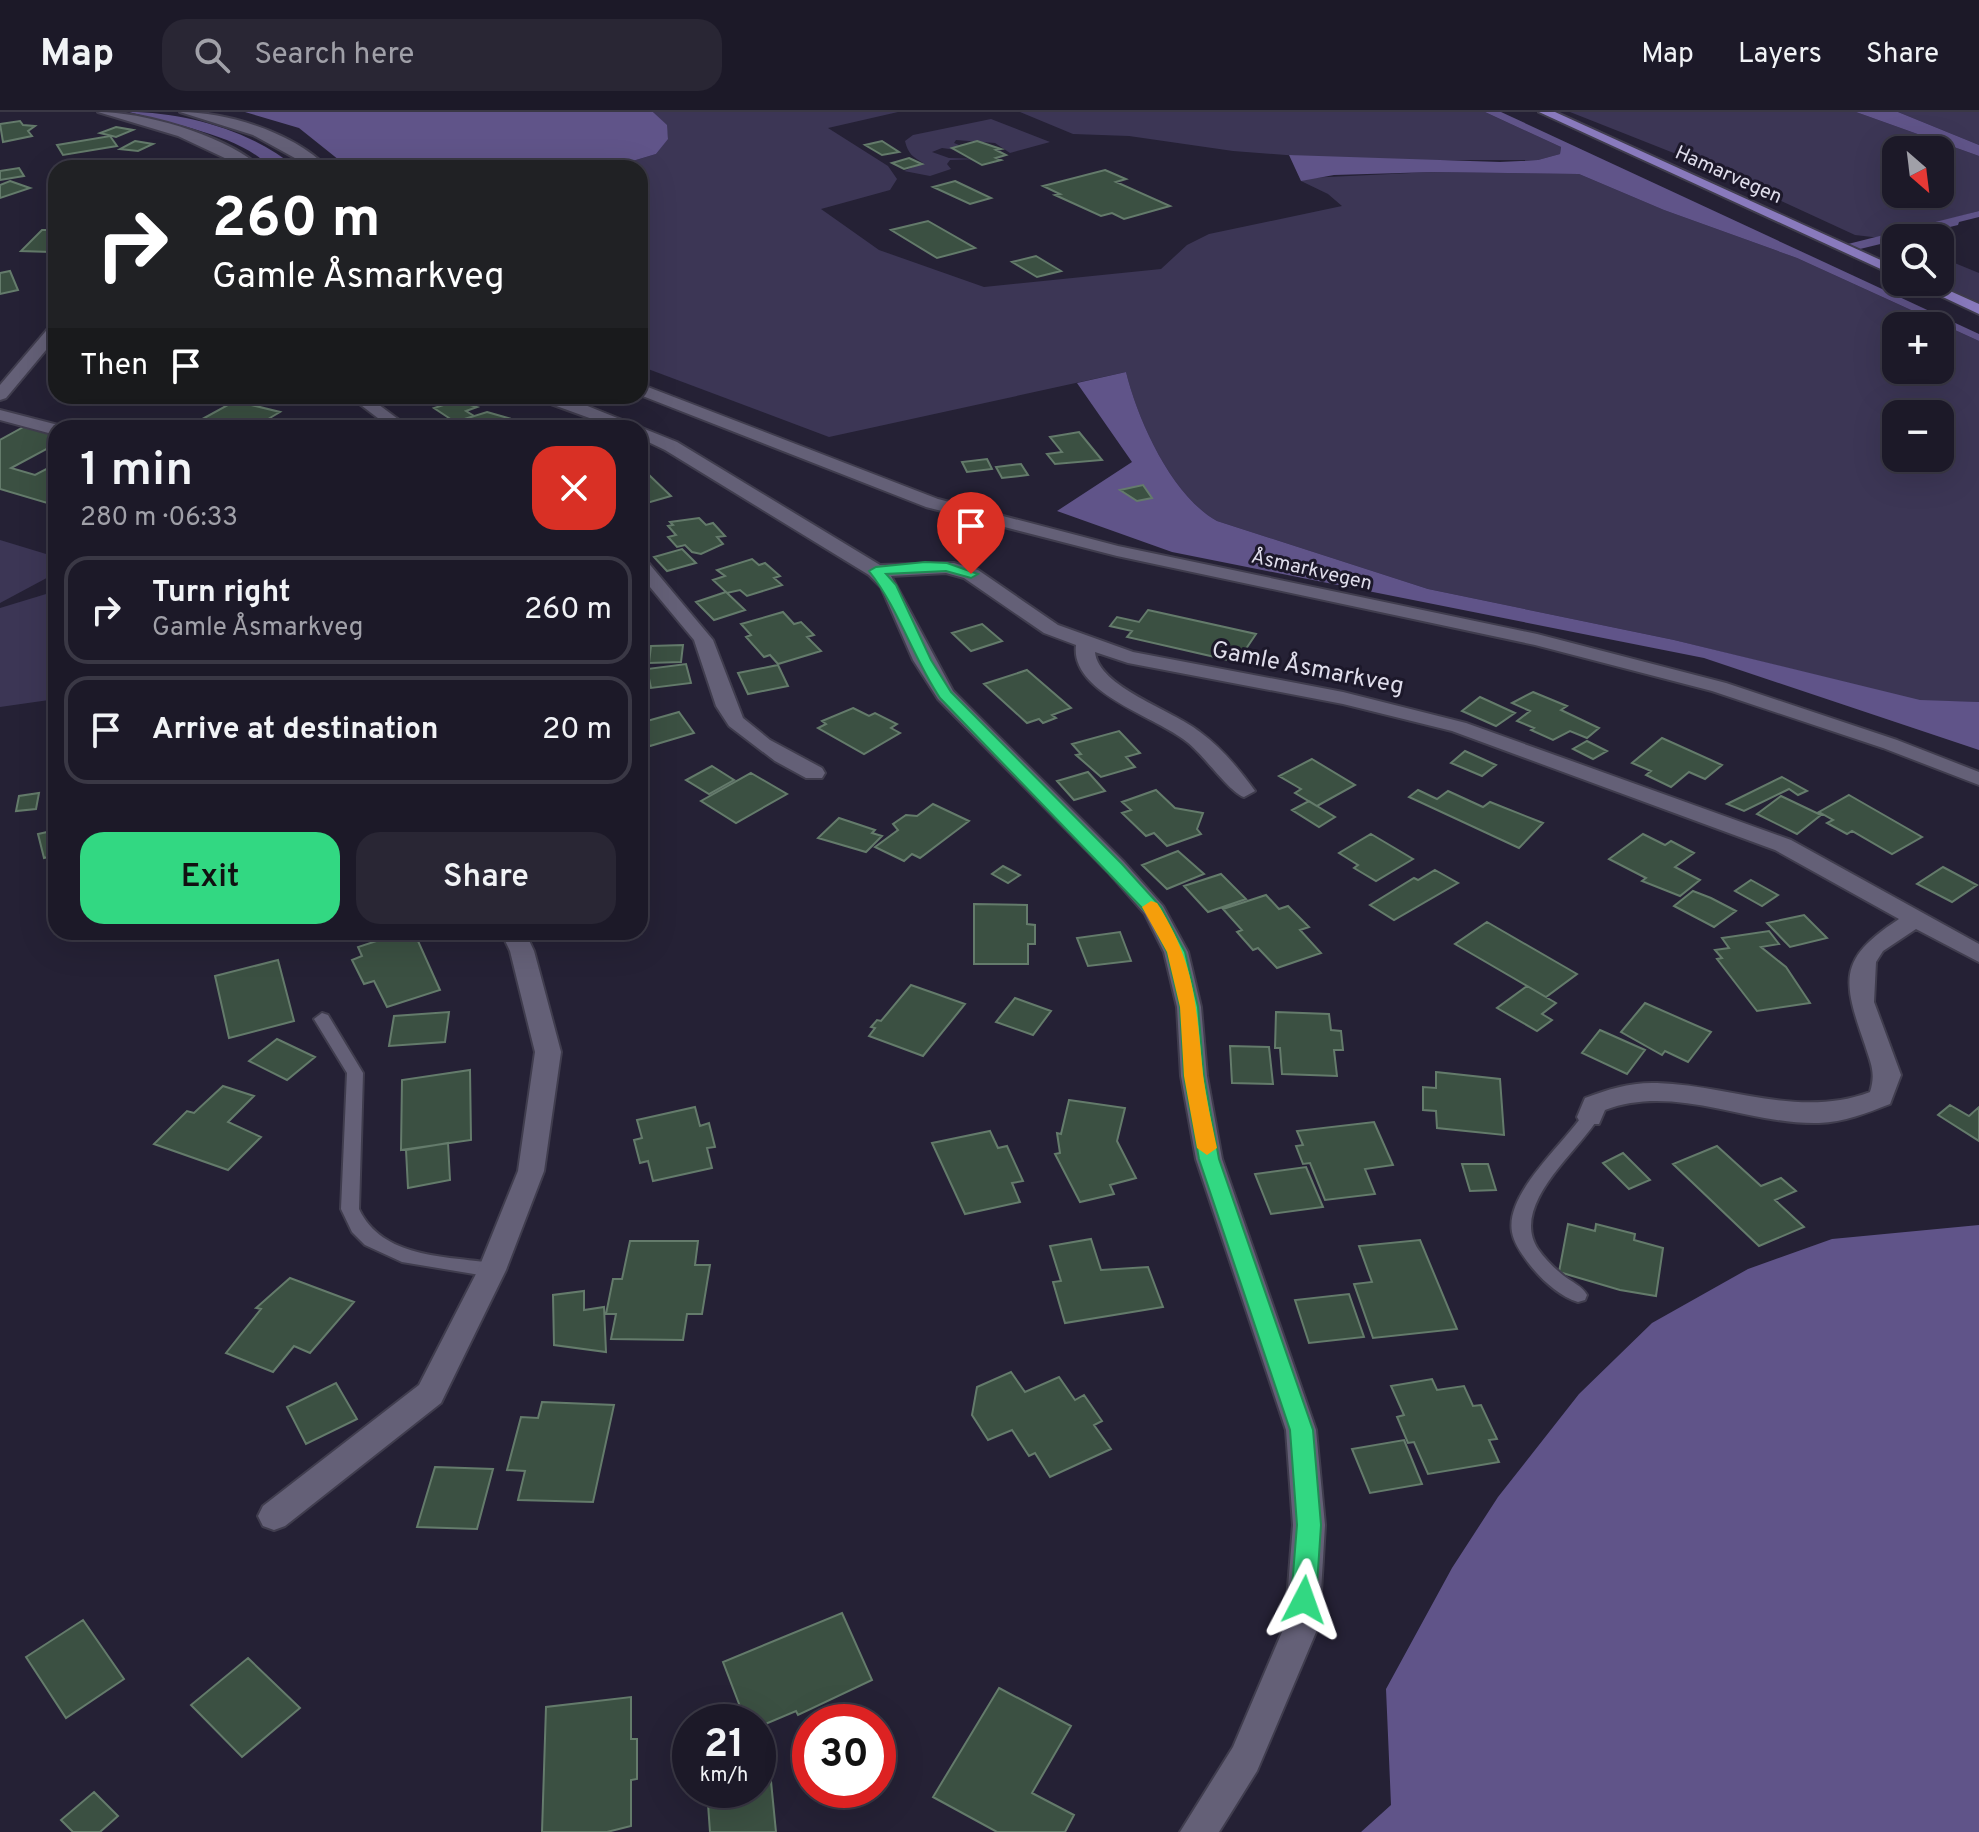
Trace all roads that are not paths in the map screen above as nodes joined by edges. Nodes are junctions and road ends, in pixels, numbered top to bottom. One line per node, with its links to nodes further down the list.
1 (104, 112): 4 (street)
2 (186, 112): 5 (street)
3 (1545, 112): 6 (main road, Hamarvegen)
4 (242, 160)
5 (312, 160)
6 (1882, 266)
7 (1948, 296): 8 (main road)
8 (1979, 310)
9 (48, 338): 11 (street)
10 (648, 392): 23 (street, Åsmarkvegen)
11 (0, 395)
12 (368, 404): 15 (street)
13 (569, 404): 16 (street)
14 (0, 415): 17 (street)
15 (391, 420)
16 (611, 420)
17 (48, 428)
18 (648, 436): 19 (street)
19 (876, 571): 21 (street, Gamle Åsmarkveg); 33 (street)
20 (648, 573): 22 (street)
21 (1086, 644): 24 (street); 25 (street, Gamle Åsmarkveg)
22 (814, 773)
23 (1979, 779)
24 (1244, 791)
25 (1914, 920): 27 (street, Gamle Åsmarkveg); 29 (street)
26 (517, 940): 30 (street)
27 (1979, 954)
28 (322, 1019): 30 (lane)
29 (1590, 1117): 31 (lane)
30 (492, 1270): 32 (street)
31 (1578, 1295)
32 (274, 1516)
33 (1198, 1832)

